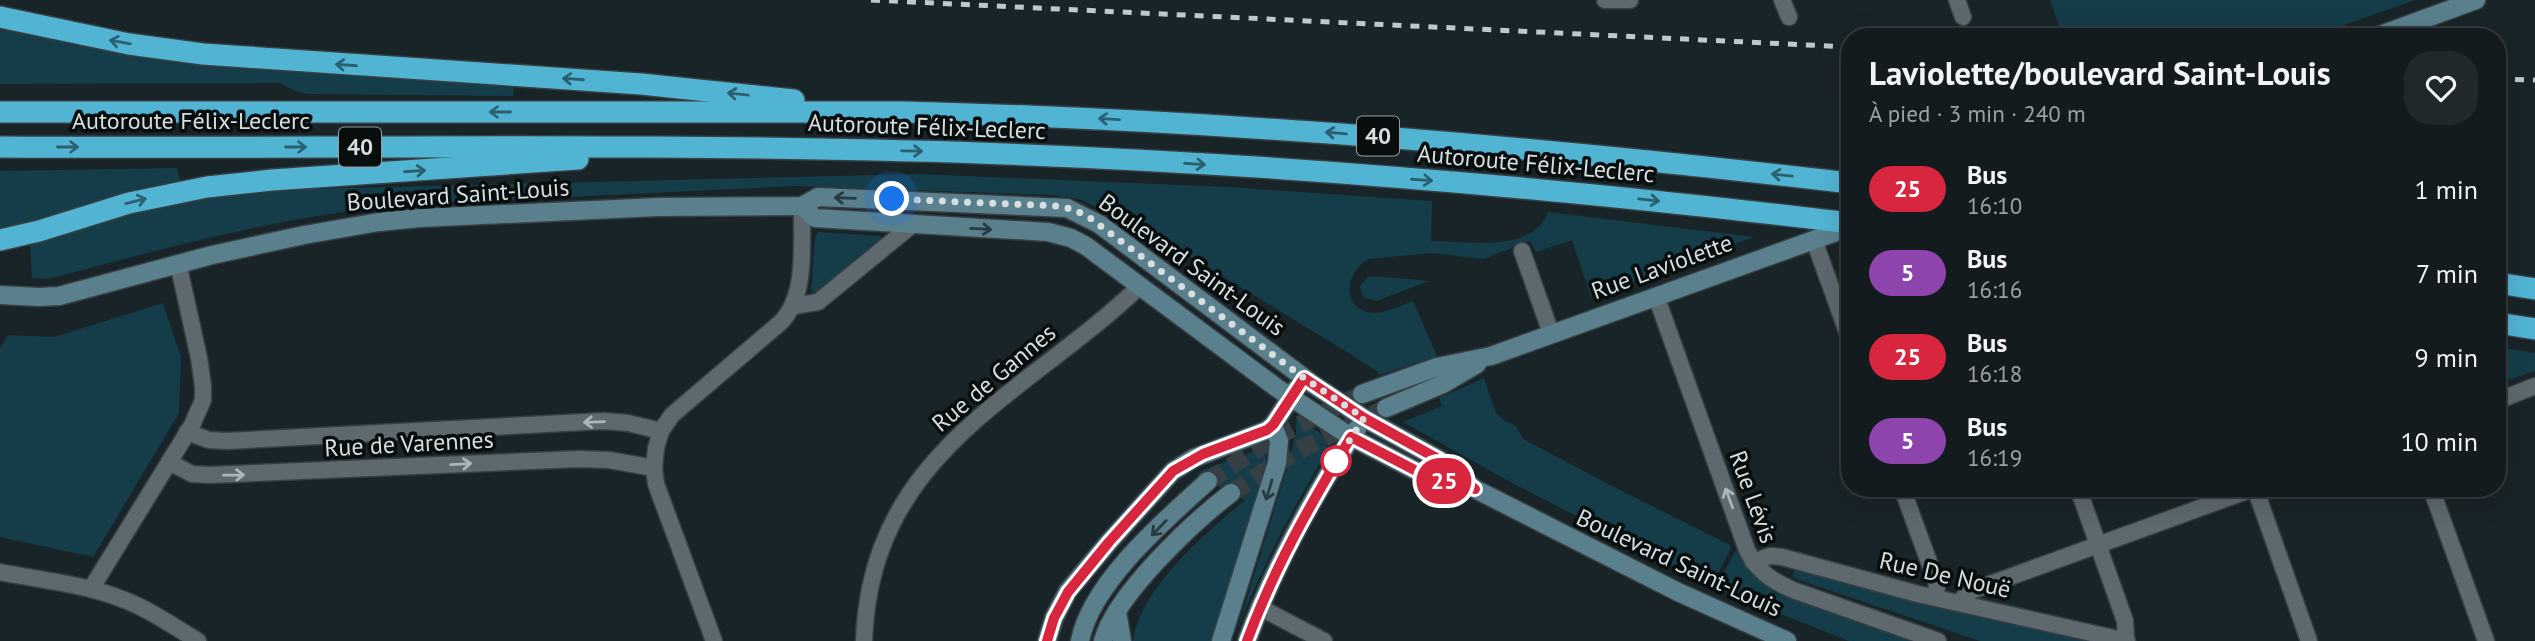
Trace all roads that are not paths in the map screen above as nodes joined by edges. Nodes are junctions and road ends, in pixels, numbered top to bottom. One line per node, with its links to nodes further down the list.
1 (1605, 0): 2 (street)
2 (1630, 0)
3 (1783, 0): 6 (street)
4 (1957, 0): 7 (street)
5 (2476, 0): 9 (street)
6 (1789, 17)
7 (1964, 17)
8 (0, 18): 11 (highway, one-way to 8)
9 (2400, 28)
10 (1, 112): 11 (highway, Autoroute Félix-Leclerc / 40, one-way to 10)
11 (904, 112): 14 (highway, Autoroute Félix-Leclerc / 40, one-way to 11)
12 (0, 146): 13 (highway, Autoroute Félix-Leclerc / 40, one-way to 13)
13 (721, 148): 16 (highway, Autoroute Félix-Leclerc / 40, one-way to 16); 19 (highway, one-way to 13)
14 (1841, 182)
15 (802, 206): 17 (street, Boulevard Saint-Louis); 22 (street, Boulevard Saint-Louis); 28 (street); 34 (street, Boulevard Saint-Louis, one-way to 15)
16 (1841, 224)
17 (912, 225): 24 (street, Boulevard Saint-Louis, one-way to 24); 28 (street)
18 (1841, 229): 20 (street, Rue Laviolette)
19 (0, 240)
20 (1814, 240): 27 (street, Rue Laviolette); 29 (street)
21 (1522, 251): 32 (street)
22 (178, 264): 26 (street, Boulevard Saint-Louis); 43 (street)
23 (2506, 284): 25 (highway)
24 (1140, 286): 37 (street, Boulevard Saint-Louis); 65 (street, Rue de Gannes)
25 (2535, 289)
26 (0, 295)
27 (1656, 296): 32 (street, Rue Laviolette); 56 (street, Rue Lévis, one-way to 27)
28 (793, 306): 42 (street)
29 (1841, 315)
30 (2506, 324): 31 (highway)
31 (2535, 329)
32 (1551, 333): 33 (street, Rue Laviolette)
33 (1491, 356): 36 (street, Rue Laviolette); 39 (street, Rue Laviolette)
34 (1304, 378): 37 (street); 40 (street, Boulevard Saint-Louis)
35 (2535, 386): 38 (street)
36 (1362, 394)
37 (1290, 397): 41 (street); 44 (street, Boulevard Saint-Louis)
38 (2506, 397)
39 (1386, 408)
40 (1364, 418): 44 (street); 48 (street, Boulevard Saint-Louis)
41 (1273, 425): 66 (street); 70 (street, one-way to 70)
42 (662, 431): 43 (street, Rue de Varennes, one-way to 43); 46 (street)
43 (187, 432): 45 (street)
44 (1351, 437): 48 (street, Boulevard Saint-Louis); 61 (street)
45 (169, 462): 46 (street, Rue de Varennes, one-way to 46); 58 (street)
46 (654, 468): 64 (street)
47 (1208, 481): 67 (street, one-way to 67)
48 (1475, 489): 73 (street, Boulevard Saint-Louis)
49 (1231, 493): 62 (street)
50 (1905, 497): 59 (street)
51 (2081, 497): 55 (street)
52 (2230, 497): 55 (street)
53 (2258, 497): 76 (street)
54 (2434, 497): 77 (street)
55 (2098, 545): 60 (street); 75 (street)
56 (1753, 562): 59 (street, Rue De Nouë); 74 (street, Rue Lévis)
57 (0, 572): 58 (street)
58 (91, 589): 63 (street)
59 (1936, 597): 60 (street, Rue De Nouë)
60 (1959, 602): 75 (street, Rue De Nouë)
61 (1259, 607): 71 (street); 72 (street)
62 (1117, 611): 68 (street); 69 (street)
63 (198, 641)
64 (714, 641)
65 (864, 641)
66 (1047, 641)
67 (1080, 641)
68 (1104, 641)
69 (1122, 641)
70 (1221, 641)
71 (1247, 641)
72 (1324, 641)
73 (1787, 641)
74 (1938, 641)
75 (2127, 641)
76 (2309, 641)
77 (2486, 641)

